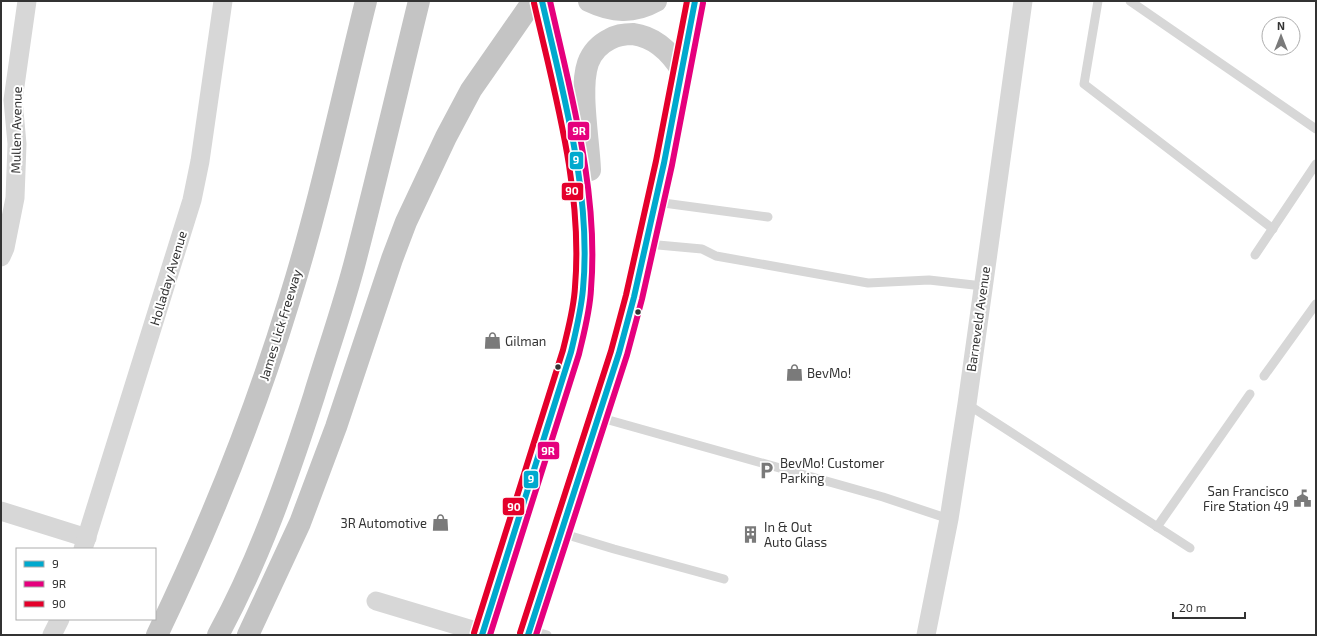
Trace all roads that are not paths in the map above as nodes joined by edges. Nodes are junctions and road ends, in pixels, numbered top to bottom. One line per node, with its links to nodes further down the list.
1 (27, 1): 14 (street, Mullen Avenue)
2 (223, 1): 35 (street, Holladay Avenue)
3 (366, 1): 43 (highway, James Lick Freeway)
4 (419, 1): 44 (highway)
5 (533, 1): 45 (highway)
6 (542, 1): 24 (main road)
7 (589, 1): 8 (main road)
8 (656, 1)
9 (695, 1): 13 (main road)
10 (1023, 1): 25 (street, Barneveld Avenue)
11 (1098, 1): 20 (lane)
12 (1130, 1): 16 (lane)
13 (682, 71): 18 (main road); 24 (main road)
14 (13, 100): 15 (street); 23 (street, Mullen Avenue)
15 (1, 116)
16 (1316, 129)
17 (1316, 164): 20 (lane)
18 (656, 202): 19 (lane); 21 (main road)
19 (768, 217)
20 (1273, 229): 22 (lane)
21 (647, 244): 25 (lane); 30 (main road)
22 (1255, 256)
23 (1, 257)
24 (584, 281): 41 (main road)
25 (983, 286): 29 (street, Barneveld Avenue)
26 (1316, 304): 27 (lane)
27 (1264, 376)
28 (1250, 394): 33 (lane)
29 (967, 404): 32 (street, Barneveld Avenue); 33 (lane)
30 (598, 417): 32 (lane); 34 (main road)
31 (1, 511): 35 (street)
32 (948, 519): 46 (street, Barneveld Avenue)
33 (1157, 526): 36 (lane)
34 (561, 533): 37 (lane); 40 (main road)
35 (85, 544)
36 (1190, 548)
37 (724, 579)
38 (376, 601): 41 (street)
39 (60, 620): 42 (street)
40 (535, 633)
41 (483, 634)
42 (52, 635)
43 (156, 635)
44 (218, 635)
45 (248, 635)
46 (926, 635)

